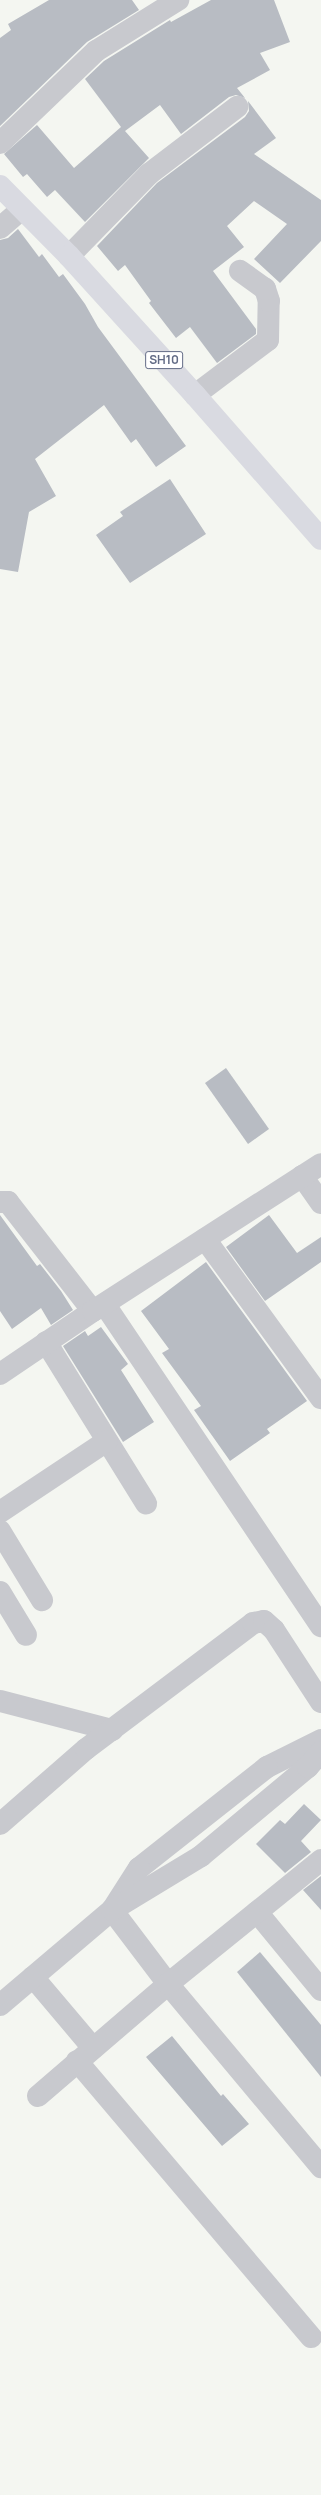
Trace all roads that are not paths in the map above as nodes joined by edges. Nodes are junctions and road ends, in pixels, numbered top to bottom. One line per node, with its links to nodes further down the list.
1 (178, 0): 3 (street)
2 (237, 106): 7 (street)
3 (0, 144)
4 (0, 186): 5 (main road, SH10)
5 (22, 209): 6 (street); 7 (main road, SH10)
6 (0, 228)
7 (69, 256): 9 (main road, SH10)
8 (240, 271): 9 (street)
9 (195, 395): 10 (main road, SH10)
10 (321, 539)
11 (321, 1164): 12 (street)
12 (302, 1176): 14 (street); 15 (street)
13 (0, 1202): 16 (street)
14 (321, 1203)
15 (205, 1239): 16 (street); 19 (street)
16 (99, 1308): 17 (street); 26 (street)
17 (46, 1342): 18 (street); 20 (street)
18 (0, 1374)
19 (321, 1398)
20 (107, 1441): 21 (street); 22 (street)
21 (146, 1503)
22 (0, 1512)
23 (0, 1532): 25 (street)
24 (0, 1592): 27 (street)
25 (42, 1600)
26 (321, 1626)
27 (26, 1635)
28 (0, 1701): 30 (street)
29 (321, 1702): 30 (street)
30 (112, 1730): 33 (street)
31 (321, 1740): 35 (street)
32 (321, 1752): 35 (street)
33 (0, 1824)
34 (321, 1860): 36 (street)
35 (112, 1910): 37 (street); 38 (street)
36 (257, 1912): 38 (street); 39 (street)
37 (33, 1977): 40 (street); 41 (street)
38 (168, 1984): 41 (street); 43 (street)
39 (321, 1990)
40 (0, 2005)
41 (85, 2054): 42 (street); 44 (street)
42 (38, 2096)
43 (321, 2166)
44 (311, 2337)

